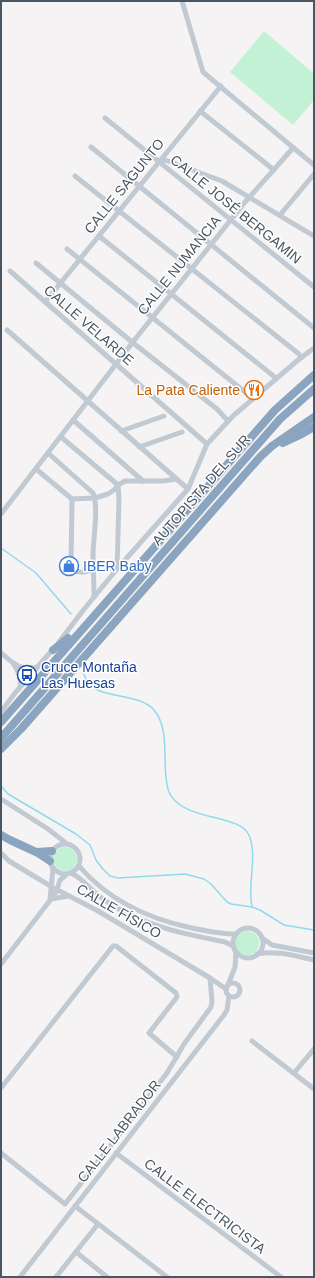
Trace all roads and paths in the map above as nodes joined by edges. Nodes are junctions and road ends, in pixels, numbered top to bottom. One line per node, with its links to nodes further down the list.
1 (182, 1): 2 (street)
2 (221, 86): 3 (street, CALLE SAGUNTO); 6 (street)
3 (200, 111): 7 (street, CALLE SAGUNTO); 12 (street)
4 (105, 118): 8 (street, CALLE JOSÉ BERGAMIN)
5 (91, 147): 16 (street)
6 (293, 148): 11 (street); 12 (street, CALLE NUMANCIA)
7 (168, 150): 8 (street, CALLE SAGUNTO); 9 (street)
8 (159, 162): 9 (street); 13 (street, CALLE JOSÉ BERGAMIN); 16 (street, CALLE SAGUNTO)
9 (171, 162): 10 (street)
10 (179, 165): 13 (street); 17 (street)
11 (314, 165)
12 (274, 170): 17 (street, CALLE NUMANCIA)
13 (171, 172): 20 (street, CALLE JOSÉ BERGAMIN)
14 (314, 174): 19 (street)
15 (75, 176): 18 (street)
16 (139, 186): 18 (street, CALLE SAGUNTO); 23 (street)
17 (250, 197): 19 (street); 20 (street, CALLE NUMANCIA)
18 (119, 211): 21 (street, CALLE SAGUNTO); 27 (street)
19 (280, 215): 22 (street)
20 (230, 221): 23 (street, CALLE NUMANCIA); 30 (street, CALLE JOSÉ BERGAMIN)
21 (99, 236): 25 (street, CALLE SAGUNTO); 31 (street)
22 (314, 236)
23 (211, 245): 27 (street, CALLE NUMANCIA); 34 (street)
24 (67, 249): 25 (street)
25 (80, 260): 29 (street, CALLE SAGUNTO); 33 (street)
26 (36, 263): 29 (street)
27 (191, 269): 31 (street, CALLE NUMANCIA); 38 (street)
28 (10, 271): 32 (street, CALLE VELARDE)
29 (60, 283): 32 (street, CALLE SAGUNTO); 36 (street)
30 (314, 287)
31 (172, 293): 33 (street, CALLE NUMANCIA); 41 (street)
32 (45, 302): 39 (street, CALLE VELARDE)
33 (152, 317): 36 (street, CALLE NUMANCIA); 43 (street)
34 (314, 328)
35 (7, 330): 44 (street)
36 (132, 342): 39 (street, CALLE NUMANCIA); 48 (street)
37 (314, 348): 38 (street)
38 (300, 358): 41 (street)
39 (115, 364): 44 (street, CALLE NUMANCIA); 53 (street, CALLE VELARDE)
40 (314, 375): 70 (highway, AUTOPISTA DEL SUR)
41 (276, 378): 43 (street)
42 (314, 389): 79 (highway, AUTOPISTA DEL SUR)
43 (252, 399): 48 (street)
44 (87, 401): 47 (street, CALLE NUMANCIA); 50 (street)
45 (164, 416): 50 (street)
46 (314, 417): 56 (highway)
47 (73, 420): 52 (street, CALLE NUMANCIA); 59 (street)
48 (228, 421): 53 (street)
49 (314, 427): 56 (highway)
50 (121, 431): 54 (street)
51 (182, 432): 54 (street)
52 (61, 437): 55 (street, CALLE NUMANCIA); 60 (street)
53 (207, 444): 61 (street)
54 (139, 447): 58 (street)
55 (48, 453): 57 (street, CALLE NUMANCIA); 62 (street)
56 (260, 457): 80 (highway)
57 (36, 469): 63 (street); 64 (street, CALLE NUMANCIA)
58 (176, 479): 59 (street); 61 (street)
59 (143, 481): 60 (street)
60 (118, 485): 62 (street); 66 (street)
61 (188, 489): 66 (street)
62 (95, 498): 63 (street); 65 (street)
63 (72, 500): 67 (street)
64 (1, 514)
65 (93, 569): 67 (street); 68 (street)
66 (117, 569): 69 (street)
67 (85, 572): 68 (street)
68 (94, 581): 69 (street)
69 (94, 597): 72 (street)
70 (108, 599): 71 (highway); 78 (highway, AUTOPISTA DEL SUR)
71 (68, 638): 72 (highway); 77 (highway)
72 (53, 650): 75 (street)
73 (1, 653): 74 (street)
74 (12, 662): 75 (street); 76 (street)
75 (38, 666): 76 (street)
76 (20, 687): 77 (street)
77 (1, 713)
78 (1, 722)
79 (1, 738)
80 (1, 749)
81 (1, 798): 82 (street)
82 (48, 829): 84 (street); 85 (street)
83 (1, 835): 87 (highway)
84 (66, 843): 85 (street); 89 (street)
85 (54, 849): 87 (highway); 88 (street)
86 (1, 852): 91 (street, CALLE FÍSICO)
87 (36, 852): 88 (highway)
88 (52, 864): 90 (street); 91 (street)
89 (79, 866): 90 (street); 94 (street)
90 (69, 873): 91 (street); 96 (street)
91 (54, 888): 92 (street, CALLE FÍSICO); 93 (street)
92 (68, 896): 93 (street); 105 (street, CALLE FÍSICO)
93 (50, 900): 102 (street)
94 (235, 934): 95 (street); 96 (street)
95 (262, 938): 98 (street); 99 (street)
96 (233, 946): 97 (street)
97 (236, 952): 100 (street); 103 (street)
98 (314, 953)
99 (257, 954): 100 (street); 101 (street)
100 (249, 958): 103 (street)
101 (314, 960)
102 (1, 964)
103 (236, 967): 104 (street)
104 (233, 973): 106 (street); 107 (street)
105 (210, 978): 107 (street, CALLE FÍSICO); 111 (street)
106 (237, 984): 107 (street); 108 (street)
107 (227, 987): 108 (street)
108 (229, 996): 116 (street, CALLE LABRADOR)
109 (252, 1041): 112 (street)
110 (314, 1049): 112 (street)
111 (177, 1057): 113 (street); 115 (street)
112 (294, 1073): 114 (street)
113 (1, 1088)
114 (314, 1088)
115 (1, 1153)
116 (116, 1153): 117 (street, CALLE LABRADOR); 124 (street, CALLE ELECTRICISTA)
117 (75, 1206): 118 (street); 120 (street, CALLE LABRADOR)
118 (98, 1224): 119 (street); 123 (street)
119 (76, 1252): 121 (street); 122 (street)
120 (20, 1277)
121 (56, 1277)
122 (107, 1277)
123 (166, 1277)
124 (281, 1277)

